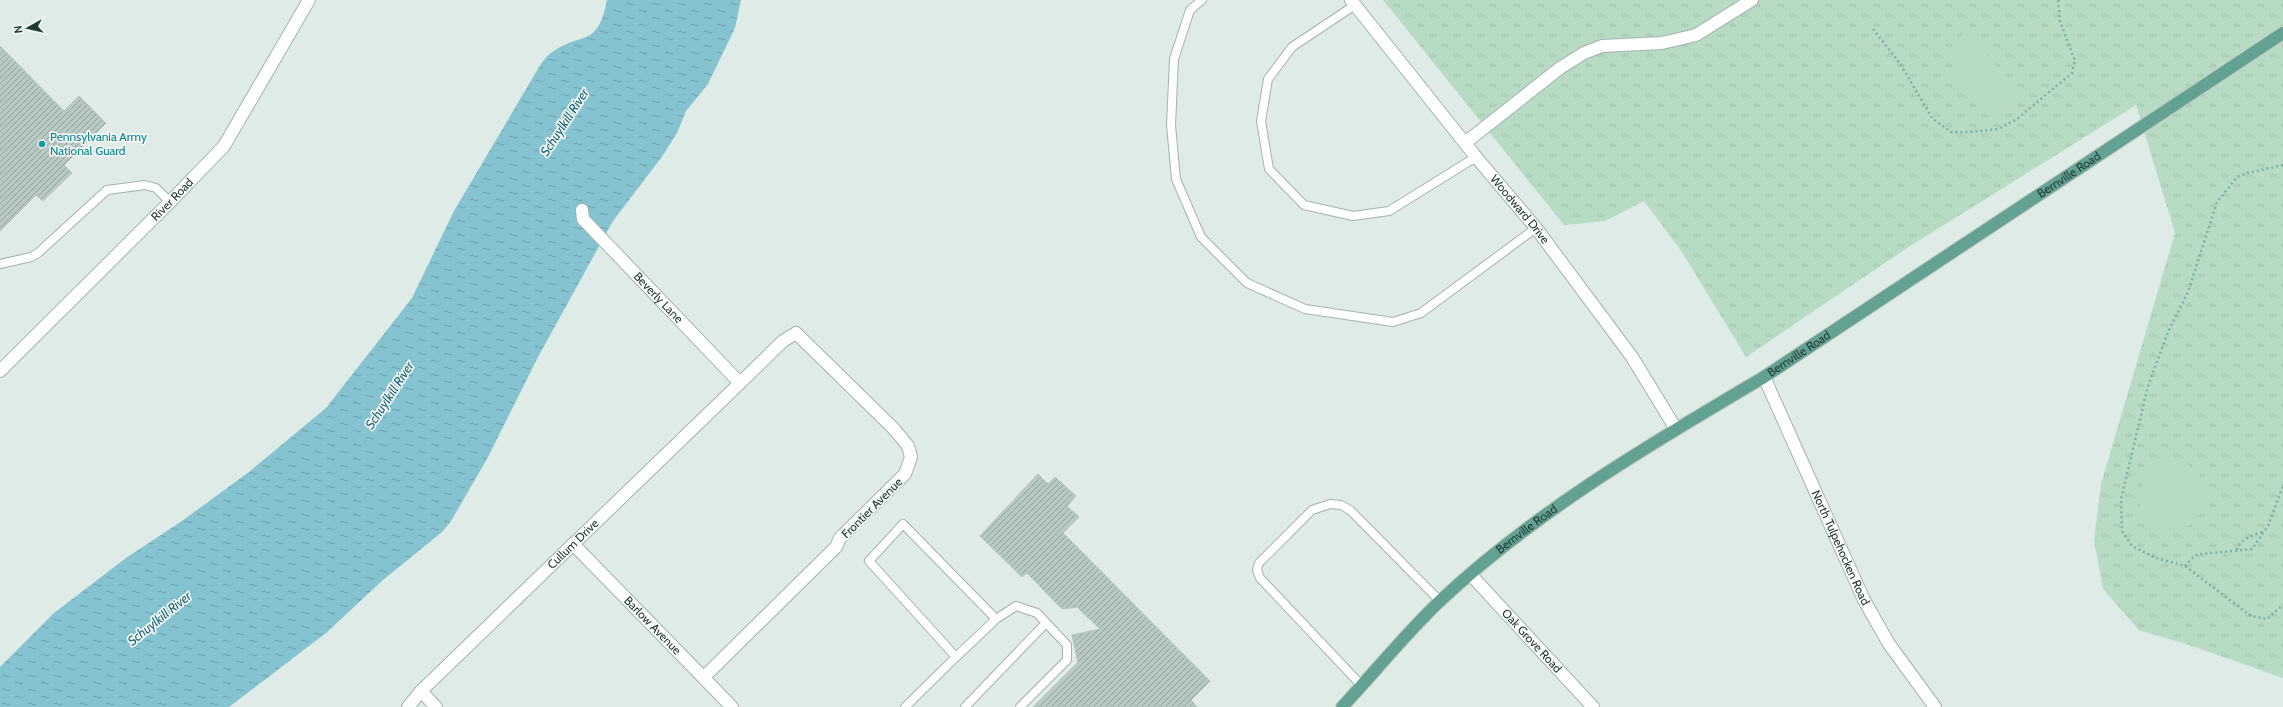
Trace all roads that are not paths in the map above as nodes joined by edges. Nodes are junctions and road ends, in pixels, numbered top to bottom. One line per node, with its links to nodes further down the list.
1 (309, 0): 9 (street, River Road)
2 (1202, 0): 11 (lane)
3 (1752, 0): 5 (street)
4 (1353, 3): 7 (street, Woodward Drive); 8 (lane)
5 (1737, 4): 7 (street)
6 (2283, 33): 14 (main road, Bernville Road)
7 (1465, 143): 8 (street, Woodward Drive)
8 (1476, 157): 11 (street, Woodward Drive)
9 (170, 202): 12 (lane); 13 (street, River Road)
10 (582, 210): 15 (street, Beverly Lane)
11 (1536, 228): 16 (street, Woodward Drive)
12 (0, 264)
13 (0, 371)
14 (1764, 377): 16 (main road, Bernville Road); 34 (street, North Tulpehocken Road)
15 (740, 383): 17 (street, Cullum Drive); 23 (street, Frontier Avenue)
16 (1676, 429): 18 (main road, Bernville Road)
17 (573, 544): 23 (street, Barlow Avenue); 25 (street, Cullum Drive)
18 (1470, 574): 19 (main road, Bernville Road); 33 (street, Oak Grove Road)
19 (1440, 601): 24 (main road, Bernville Road); 24 (lane)
20 (996, 619): 21 (lane); 22 (lane); 22 (lane)
21 (1046, 623): 30 (lane); 31 (lane)
22 (956, 657): 29 (lane)
23 (704, 677): 28 (street, Barlow Avenue)
24 (1362, 686): 32 (main road, Bernville Road)
25 (421, 691): 26 (street, Cullum Drive); 27 (street)
26 (408, 707)
27 (436, 707)
28 (732, 707)
29 (905, 707)
30 (965, 707)
31 (1020, 707)
32 (1342, 707)
33 (1592, 707)
34 (1935, 707)

